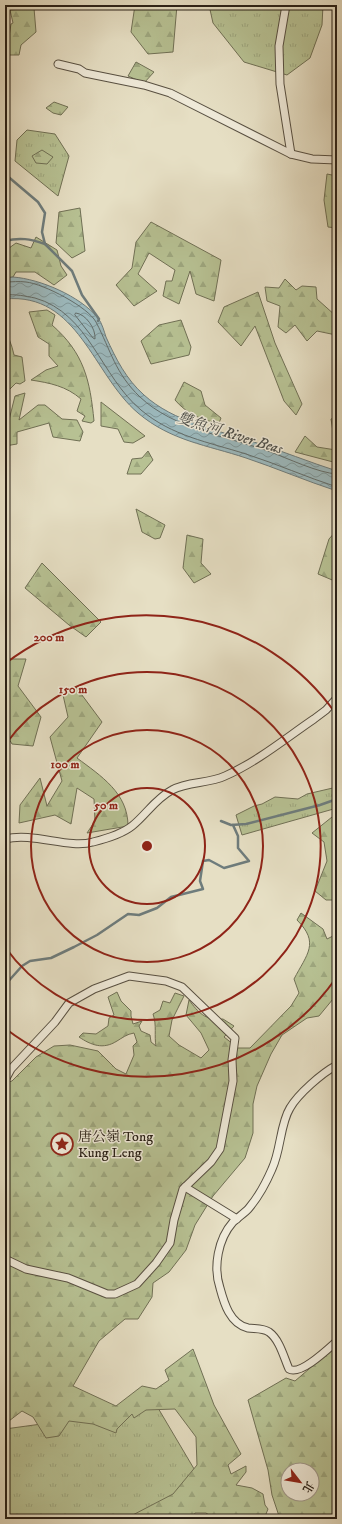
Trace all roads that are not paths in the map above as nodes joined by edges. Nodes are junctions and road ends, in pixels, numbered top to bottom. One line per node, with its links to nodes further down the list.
1 (286, 5): 3 (street)
2 (58, 64): 3 (street)
3 (291, 154): 4 (street)
4 (337, 160)
5 (337, 698): 6 (street)
6 (5, 839)
7 (337, 1066): 10 (street)
8 (5, 1080): 9 (street)
9 (185, 1187): 10 (street); 11 (street)
10 (237, 1219): 12 (street)
11 (5, 1259)
12 (337, 1342)

